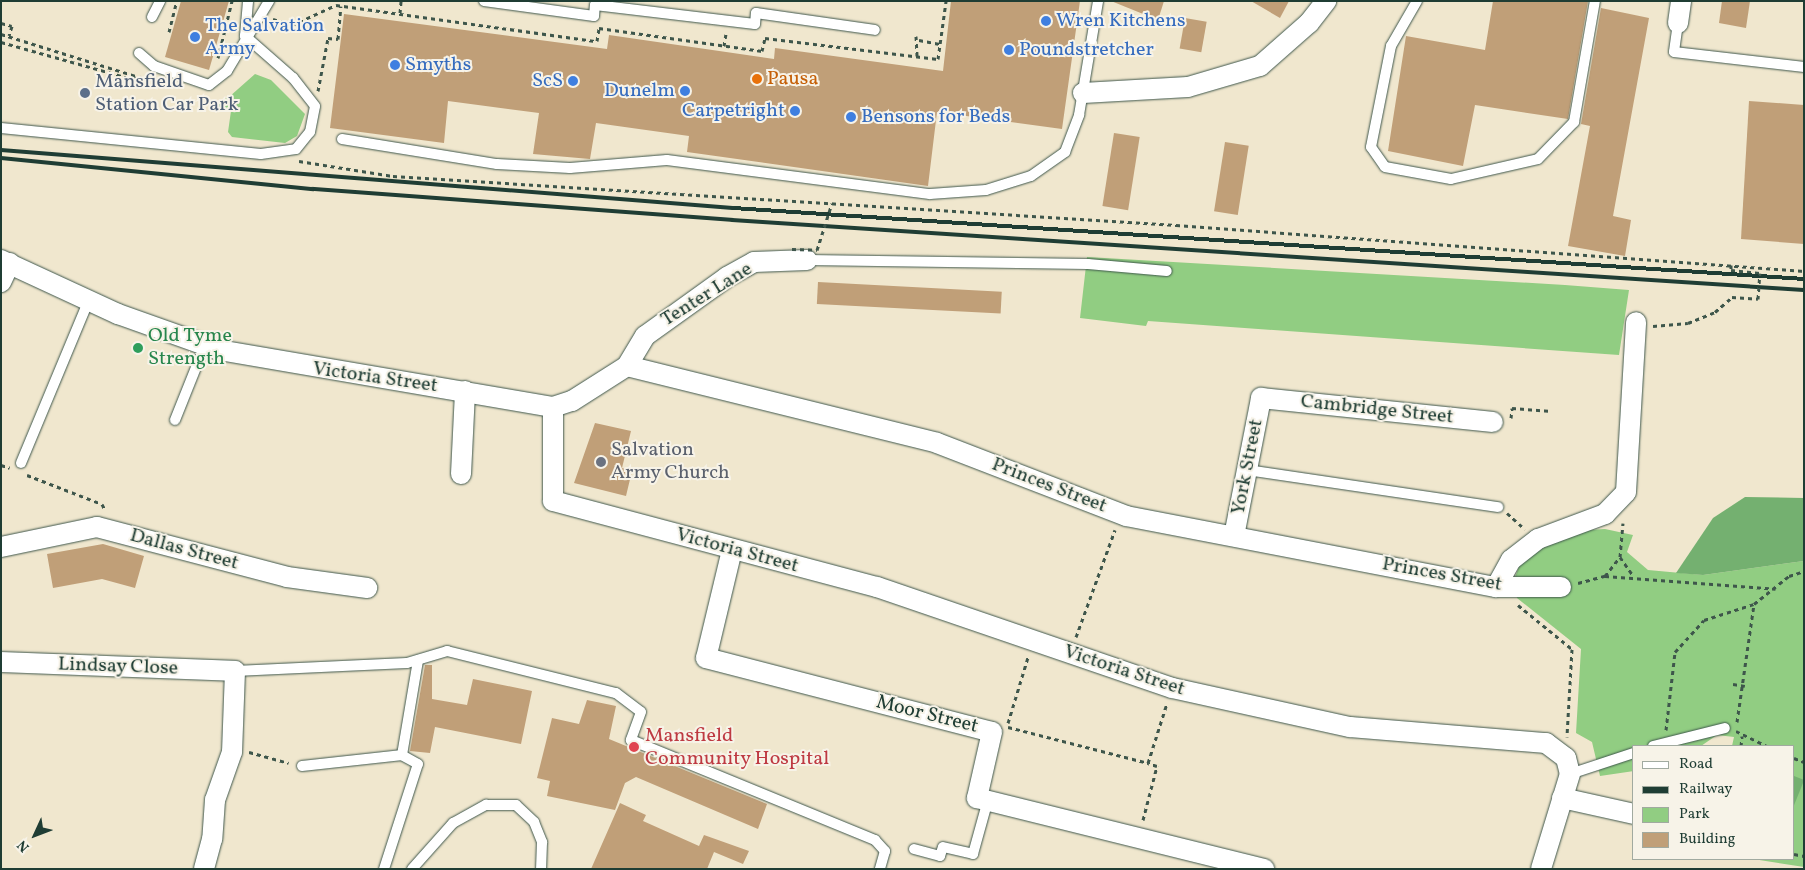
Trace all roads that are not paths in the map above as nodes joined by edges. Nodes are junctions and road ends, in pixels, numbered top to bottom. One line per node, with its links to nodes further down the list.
1 (160, 1): 10 (lane)
2 (248, 1): 13 (lane)
3 (269, 1): 13 (lane)
4 (484, 1): 12 (lane)
5 (1098, 1): 16 (lane)
6 (1326, 1): 16 (street)
7 (1417, 1): 8 (lane)
8 (1595, 1)
9 (1681, 1): 11 (street)
10 (152, 17)
11 (1678, 23): 15 (lane)
12 (875, 30)
13 (245, 36): 14 (lane); 17 (lane)
14 (139, 53)
15 (1804, 67)
16 (1083, 93): 18 (lane)
17 (1, 128)
18 (342, 139)
19 (800, 255): 21 (lane); 26 (street, Tenter Lane)
20 (6, 262): 22 (street); 23 (street, Victoria Street)
21 (1167, 271)
22 (1, 282)
23 (89, 300): 25 (street, Victoria Street); 32 (lane)
24 (1636, 325): 41 (street)
25 (206, 345): 27 (street, Victoria Street); 30 (lane)
26 (627, 366): 29 (street); 36 (street, Princes Street)
27 (465, 391): 29 (street, Victoria Street); 34 (street)
28 (1261, 398): 31 (street, Cambridge Street); 33 (street, York Street)
29 (553, 407): 38 (street, Victoria Street)
30 (175, 420)
31 (1493, 422)
32 (21, 463)
33 (1247, 470): 35 (lane); 36 (street, York Street)
34 (461, 474)
35 (1498, 507)
36 (1234, 536): 41 (street, Princes Street)
37 (1, 547): 40 (street, Dallas Street)
38 (732, 550): 50 (street, Victoria Street); 52 (street, Moor Street)
39 (1561, 587): 41 (street, Princes Street)
40 (367, 588)
41 (1496, 588)
42 (418, 660): 44 (lane); 48 (lane); 59 (lane)
43 (1, 662): 44 (street, Lindsay Close)
44 (235, 671): 55 (street)
45 (1730, 729): 46 (lane)
46 (1656, 745)
47 (1632, 753): 50 (lane)
48 (402, 755): 49 (lane); 56 (lane)
49 (302, 766)
50 (1568, 766): 51 (street)
51 (1562, 798): 53 (street); 61 (street)
52 (988, 800): 54 (lane); 60 (street)
53 (1632, 814)
54 (914, 849)
55 (204, 869)
56 (384, 869)
57 (412, 869): 58 (lane)
58 (541, 869)
59 (880, 869)
60 (1264, 869)
61 (1541, 869)

